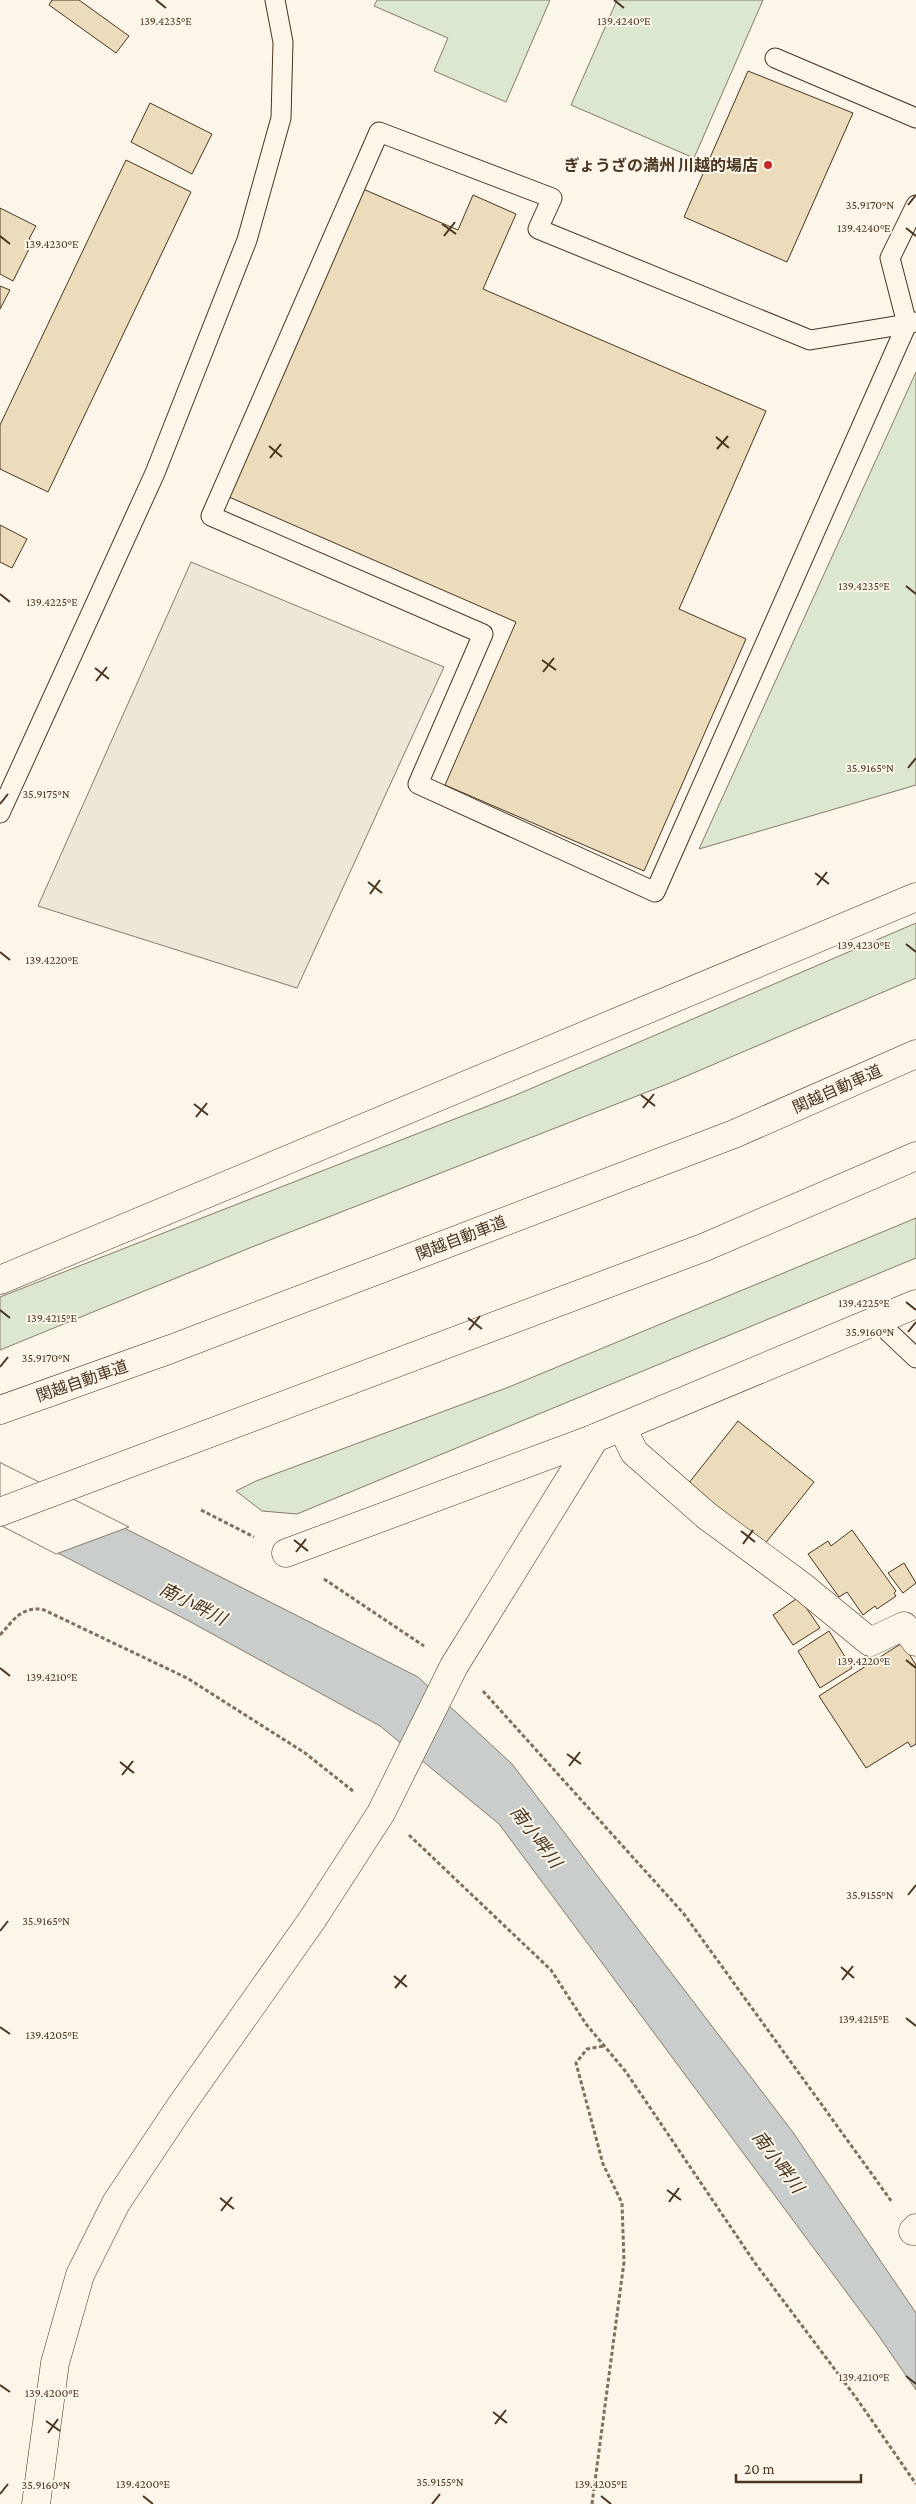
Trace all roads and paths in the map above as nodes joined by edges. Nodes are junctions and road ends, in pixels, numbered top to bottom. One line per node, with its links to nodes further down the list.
1 (275, 0): 6 (lane)
2 (775, 58): 3 (lane)
3 (916, 118)
4 (916, 205): 5 (lane)
5 (912, 323): 5 (lane)
6 (0, 813)
7 (916, 897): 10 (main road)
8 (916, 1054): 14 (main road, 関越自動車道)
9 (916, 1156): 18 (main road)
10 (0, 1280)
11 (916, 1304): 12 (main road)
12 (877, 1321): 13 (lane); 15 (main road)
13 (916, 1358)
14 (0, 1410)
15 (622, 1427): 16 (main road); 21 (main road)
16 (595, 1438): 19 (main road); 22 (main road)
17 (201, 1510): 19 (path)
18 (0, 1512)
19 (286, 1553): 22 (path)
20 (0, 1635): 23 (path)
21 (916, 1642)
22 (452, 1672): 23 (main road); 25 (path)
23 (385, 1806): 24 (path); 27 (main road)
24 (604, 2046): 26 (path); 28 (path)
25 (914, 2230)
26 (916, 2484)
27 (36, 2504)
28 (592, 2504)

